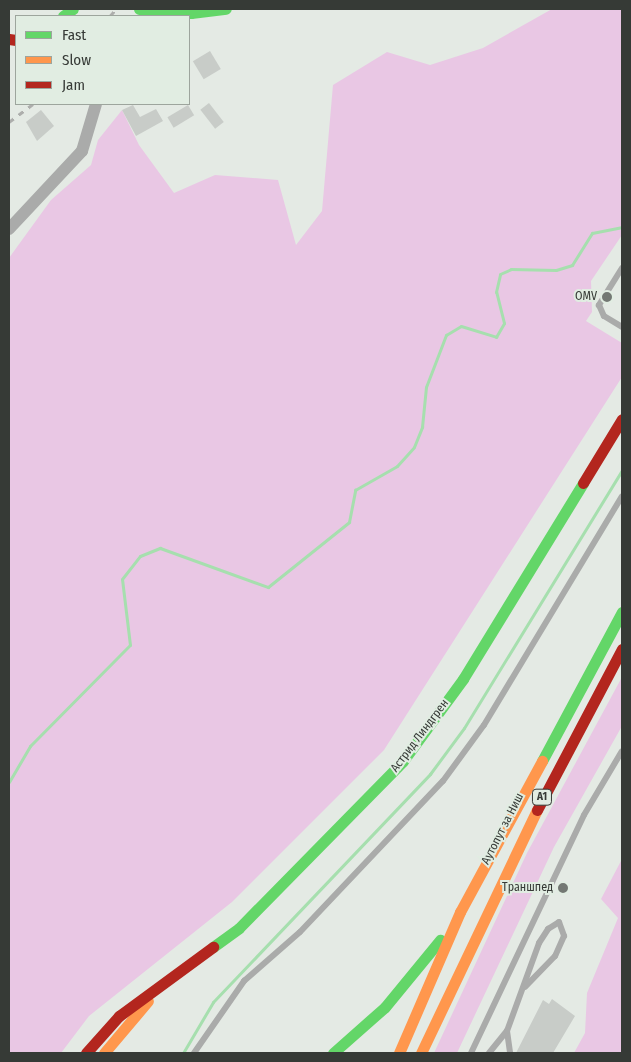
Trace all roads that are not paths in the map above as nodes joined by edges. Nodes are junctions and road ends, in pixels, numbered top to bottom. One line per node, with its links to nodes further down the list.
1 (226, 9): 2 (main road)
2 (144, 12)
3 (96, 105): 4 (street)
4 (9, 229)
5 (622, 268): 6 (lane)
6 (622, 327)
7 (622, 419): 14 (main road, Астрид Линдгрен)
8 (622, 496): 18 (lane)
9 (622, 612): 12 (main road, Аутопут за Ниш / A1)
10 (622, 649): 21 (main road, Аутопут за Ниш / A1)
11 (622, 751): 22 (lane)
12 (460, 912): 19 (main road); 20 (main road, Аутопут за Ниш / A1)
13 (525, 986): 13 (lane); 15 (lane)
14 (151, 997): 16 (main road, Астрид Линдгрен); 17 (main road, Астрид Линдгрен)
15 (507, 1030): 23 (lane); 24 (lane)
16 (86, 1053)
17 (104, 1053)
18 (194, 1053)
19 (332, 1053)
20 (398, 1053)
21 (421, 1053)
22 (471, 1053)
23 (488, 1053)
24 (510, 1053)

